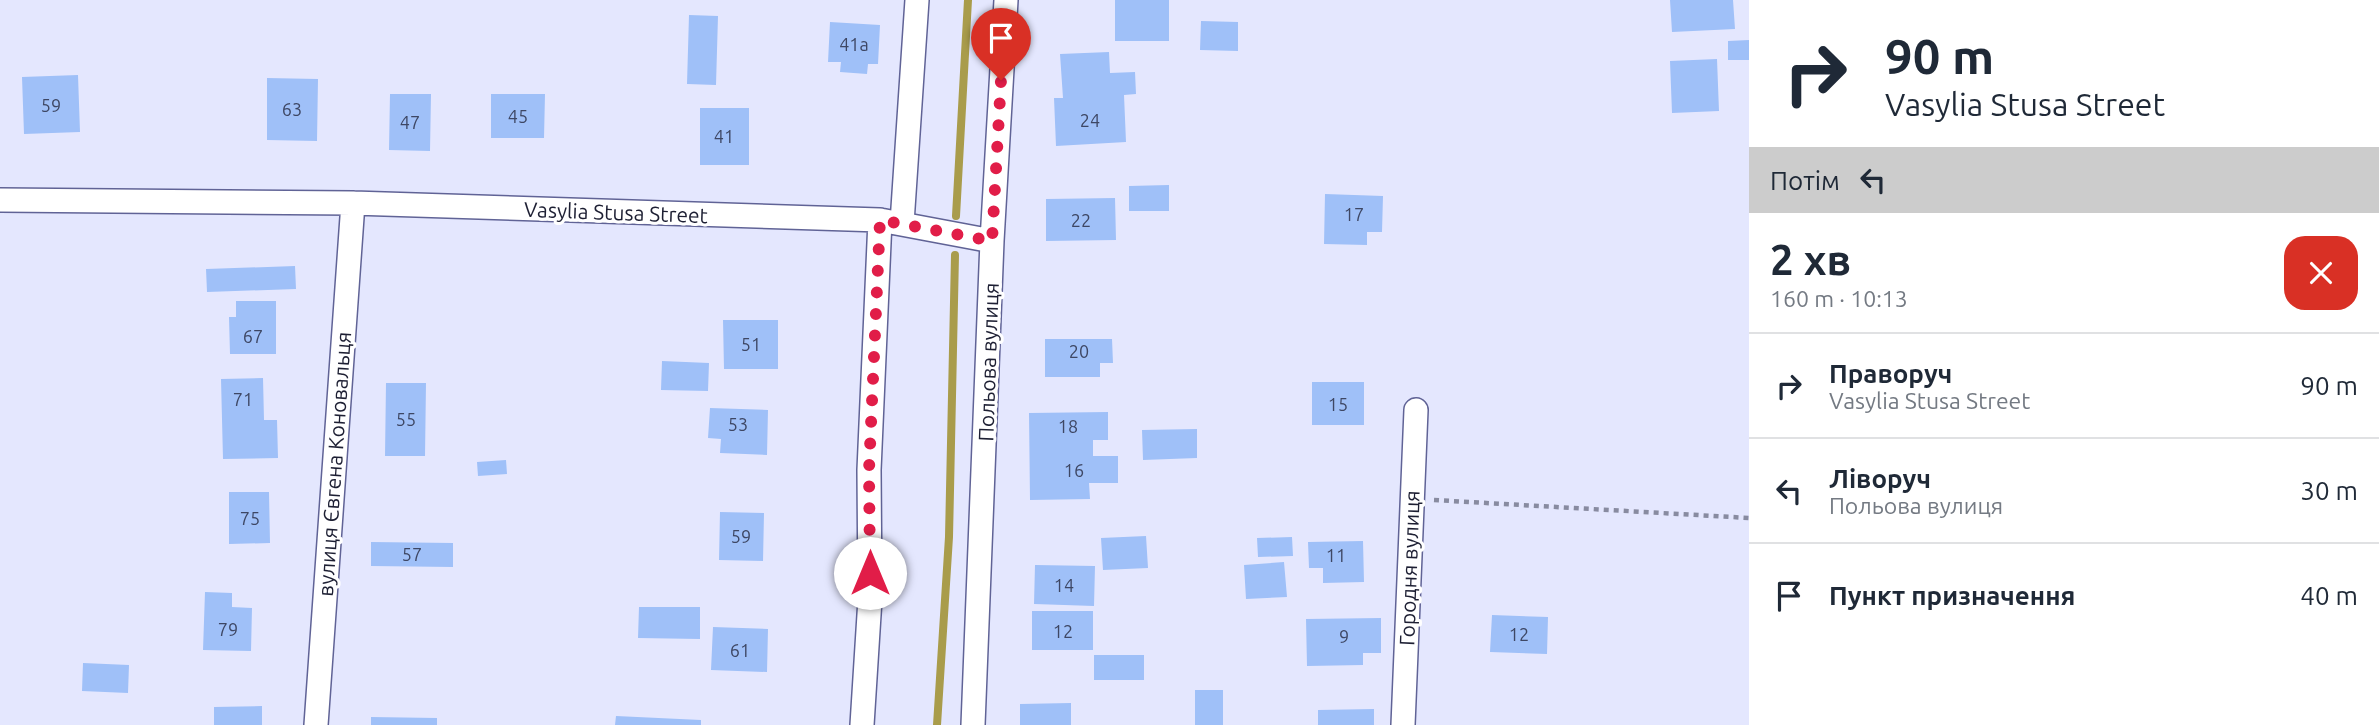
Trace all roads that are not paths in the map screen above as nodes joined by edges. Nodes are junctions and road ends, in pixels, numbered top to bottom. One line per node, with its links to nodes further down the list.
1 (917, 0): 5 (street)
2 (1006, 0): 6 (street, Польова вулиця)
3 (0, 200): 4 (street, Vasylia Stusa Street)
4 (353, 203): 5 (street, Vasylia Stusa Street); 8 (street, вулиця Євгена Коновальця)
5 (891, 222): 6 (street, Vasylia Stusa Street); 9 (street)
6 (992, 241): 10 (street, Польова вулиця)
7 (1416, 410): 11 (street, Городня вулиця)
8 (316, 725)
9 (862, 725)
10 (973, 725)
11 (1403, 725)

